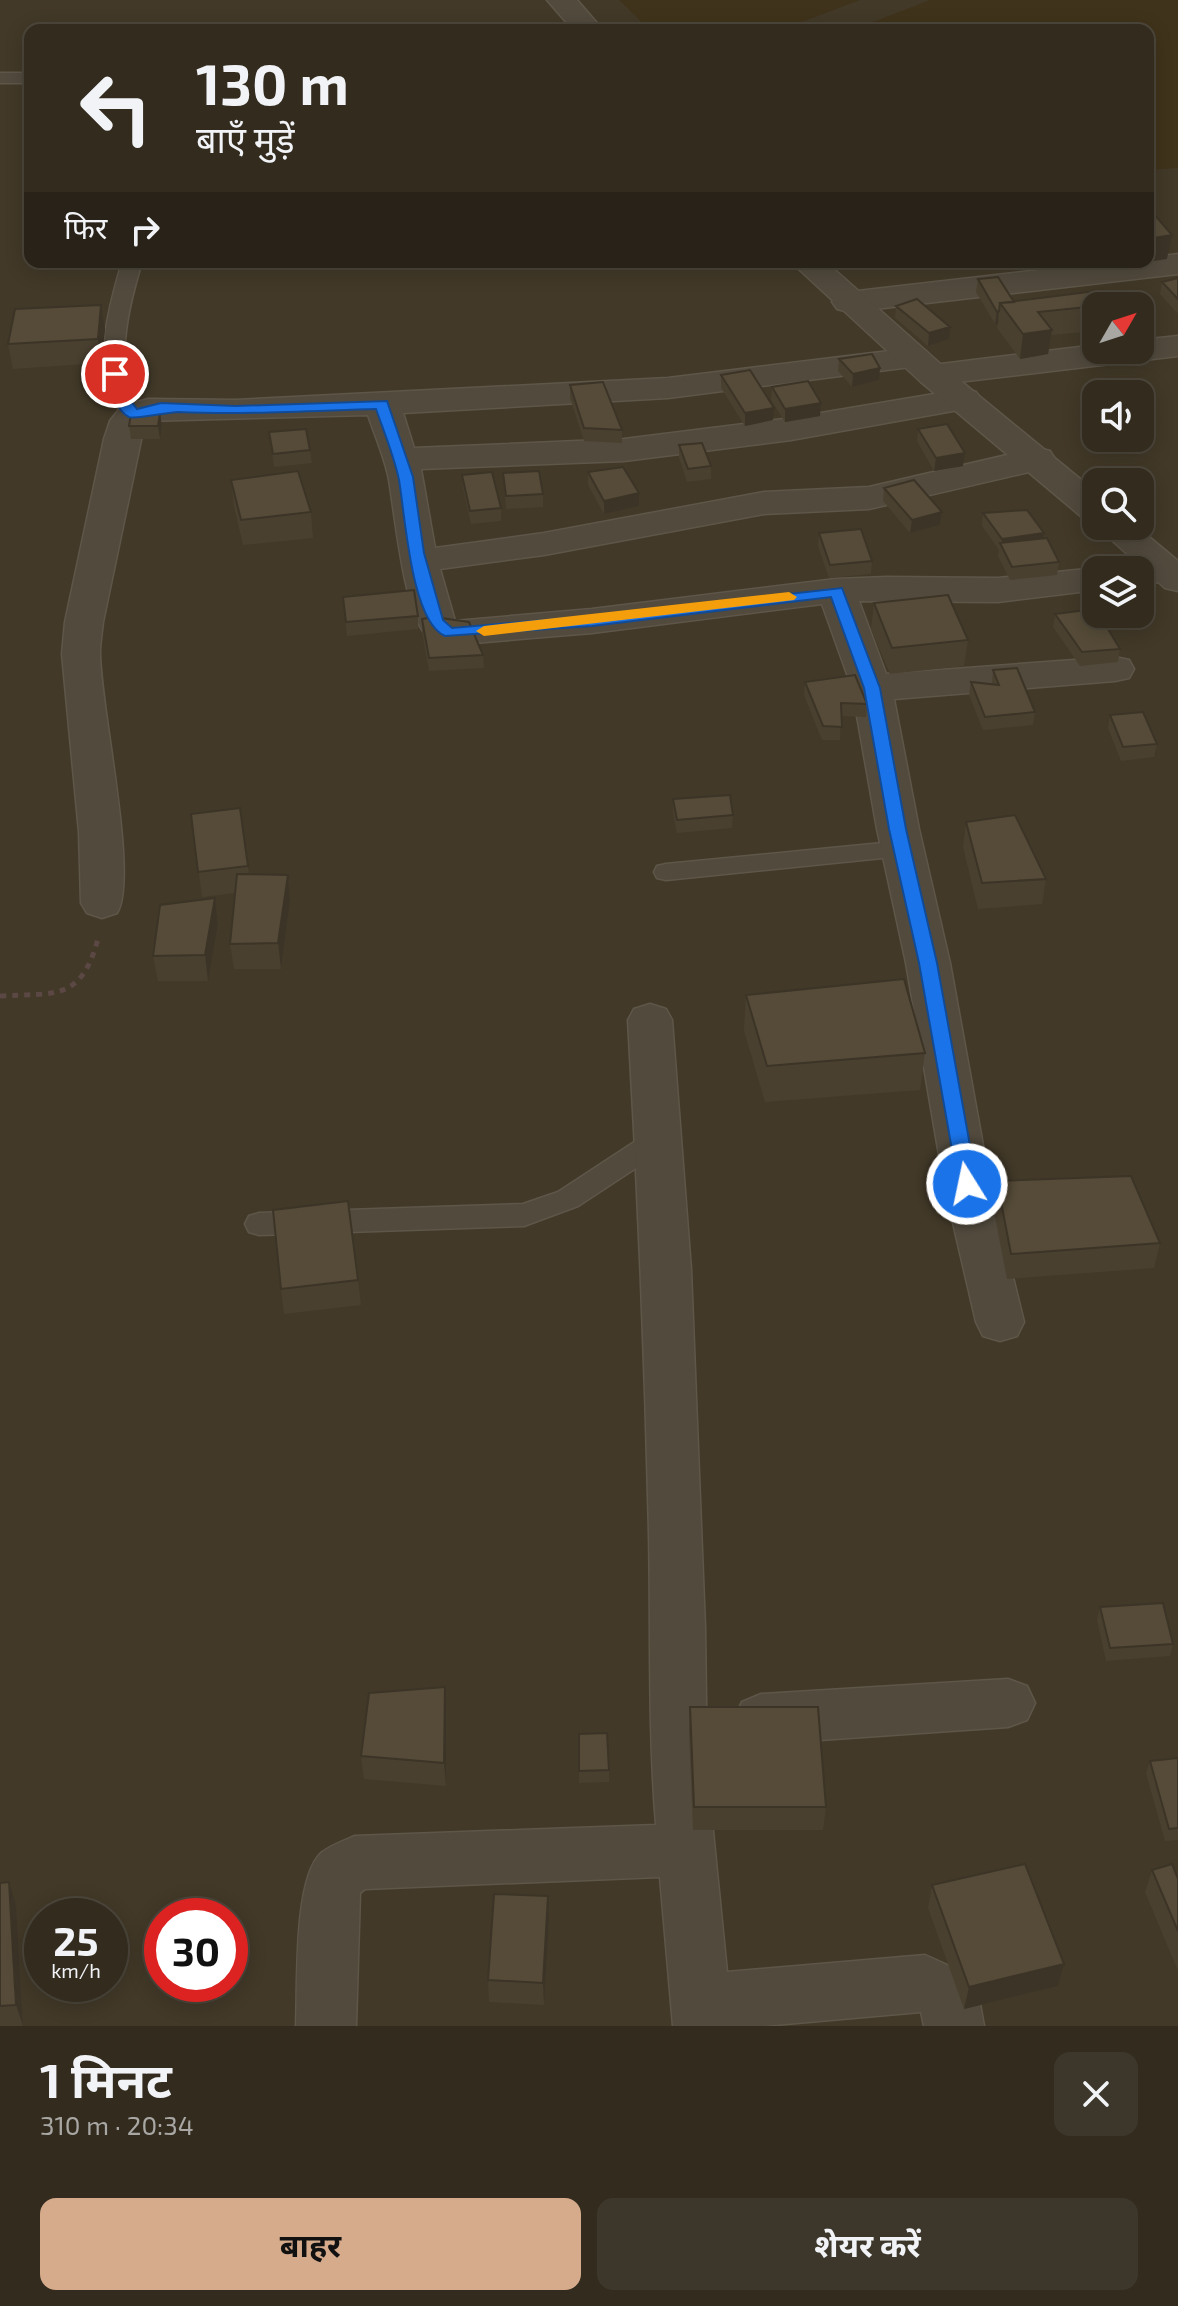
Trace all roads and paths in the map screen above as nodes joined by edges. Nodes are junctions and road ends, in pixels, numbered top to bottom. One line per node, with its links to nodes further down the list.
1 (561, 0): 2 (street)
2 (583, 24)
3 (0, 78): 4 (lane)
4 (24, 78)
5 (1178, 264): 6 (street)
6 (1154, 267)
7 (131, 268): 17 (lane)
8 (813, 268): 10 (street)
9 (1143, 268): 10 (street)
10 (849, 302): 14 (street)
11 (1178, 346): 12 (street)
12 (1154, 349)
13 (1082, 354): 14 (street)
14 (924, 366): 15 (street); 16 (street)
15 (964, 399): 18 (street); 19 (street)
16 (382, 404): 17 (street); 18 (street)
17 (133, 414): 30 (street)
18 (400, 459): 22 (street)
19 (1037, 459): 20 (street); 22 (street)
20 (1082, 498)
21 (1127, 540): 23 (street)
22 (419, 561): 25 (street)
23 (1161, 575)
24 (1082, 581): 25 (street)
25 (836, 591): 27 (street)
26 (1115, 669): 27 (street)
27 (872, 688): 28 (street)
28 (903, 849): 29 (lane); 35 (street)
29 (666, 872)
30 (102, 903): 31 (path)
31 (0, 996)
32 (650, 1020): 33 (street)
33 (658, 1140): 34 (lane); 37 (street)
34 (259, 1224)
35 (1000, 1322)
36 (1008, 1703): 37 (street)
37 (679, 1724): 38 (street)
38 (686, 1850): 39 (street); 40 (street)
39 (702, 2015): 41 (street)
40 (326, 2026)
41 (954, 2026)

